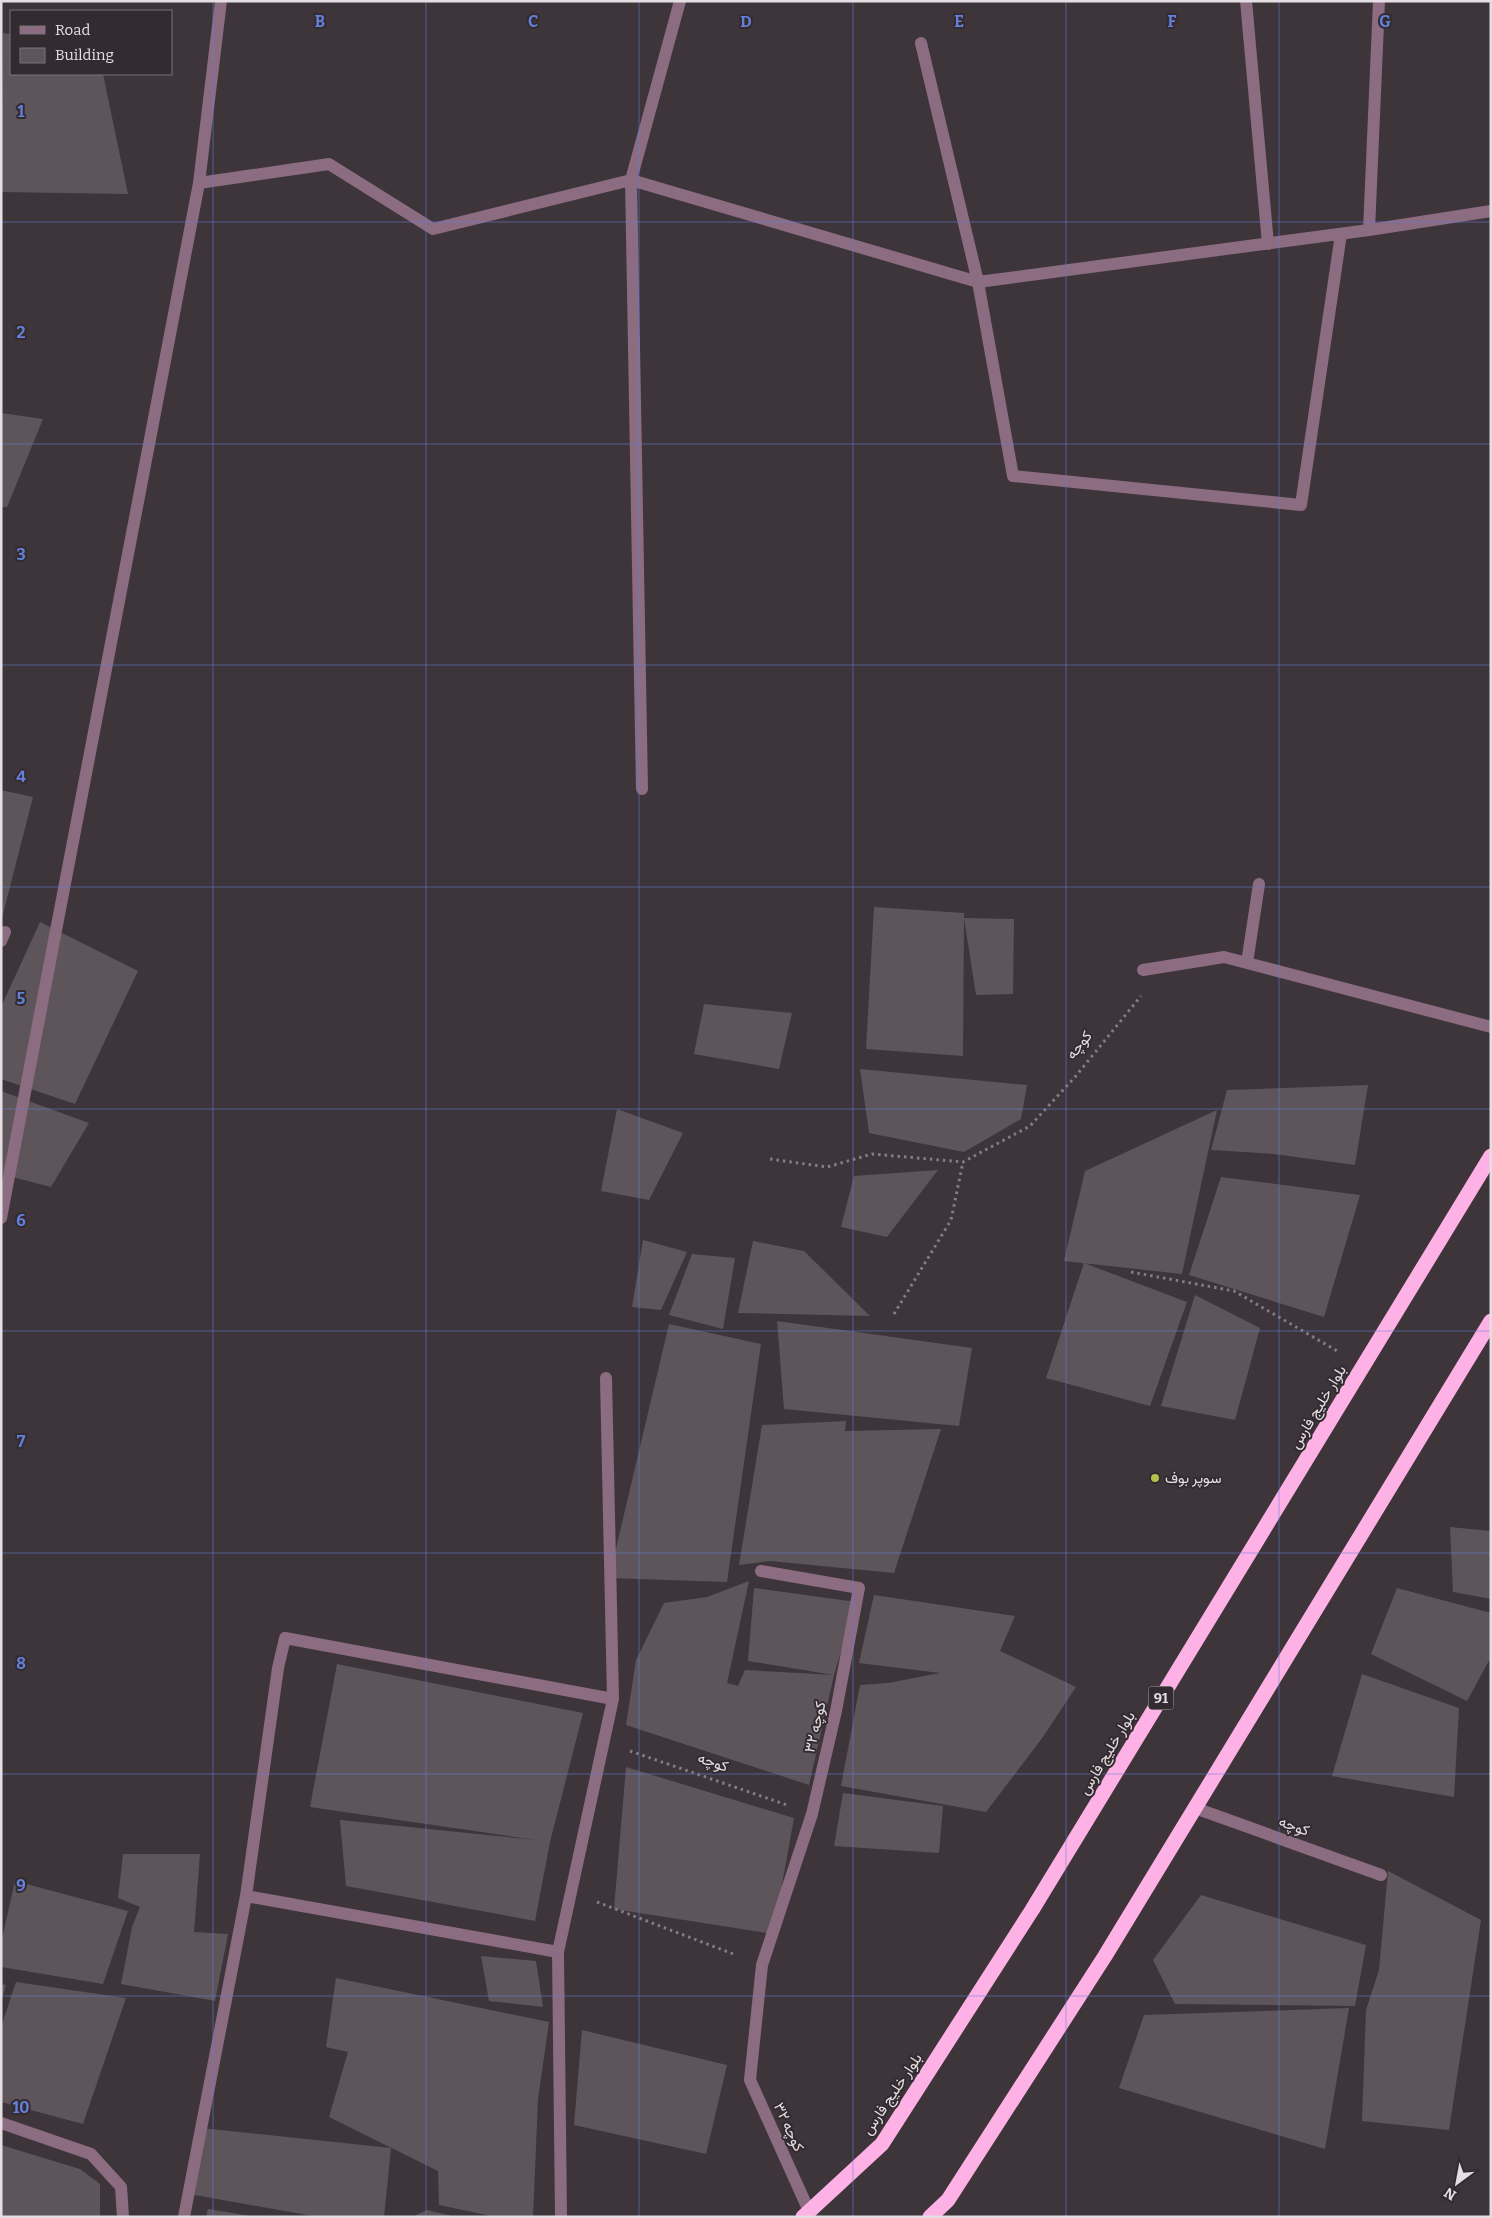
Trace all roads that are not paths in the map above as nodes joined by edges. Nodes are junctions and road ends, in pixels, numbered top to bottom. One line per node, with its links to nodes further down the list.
1 (221, 1): 7 (street)
2 (680, 1): 6 (street)
3 (1246, 1): 11 (street)
4 (1379, 1): 9 (street)
5 (921, 43): 12 (street)
6 (631, 180): 7 (street); 12 (street); 13 (street)
7 (199, 183): 19 (street)
8 (1491, 211): 9 (street)
9 (1368, 230): 10 (street)
10 (1341, 234): 11 (street); 12 (street)
11 (1268, 244): 12 (street)
12 (978, 282)
13 (642, 789)
14 (1259, 884): 15 (street)
15 (1247, 963): 16 (street); 17 (street)
16 (1142, 970)
17 (1491, 1027)
18 (1491, 1156): 29 (highway, بلوار خلیج فارس / 91)
19 (1, 1218)
20 (1491, 1321): 24 (highway)
21 (606, 1378): 23 (street)
22 (761, 1571): 29 (street, کوچه ۳۲)
23 (613, 1699): 26 (street); 27 (street)
24 (1195, 1808): 25 (street, کوچه); 33 (highway)
25 (1382, 1875)
26 (246, 1896): 27 (street); 31 (street)
27 (558, 1952): 32 (street)
28 (1, 2123): 30 (street)
29 (806, 2214)
30 (124, 2217)
31 (184, 2217)
32 (561, 2217)
33 (930, 2217)

